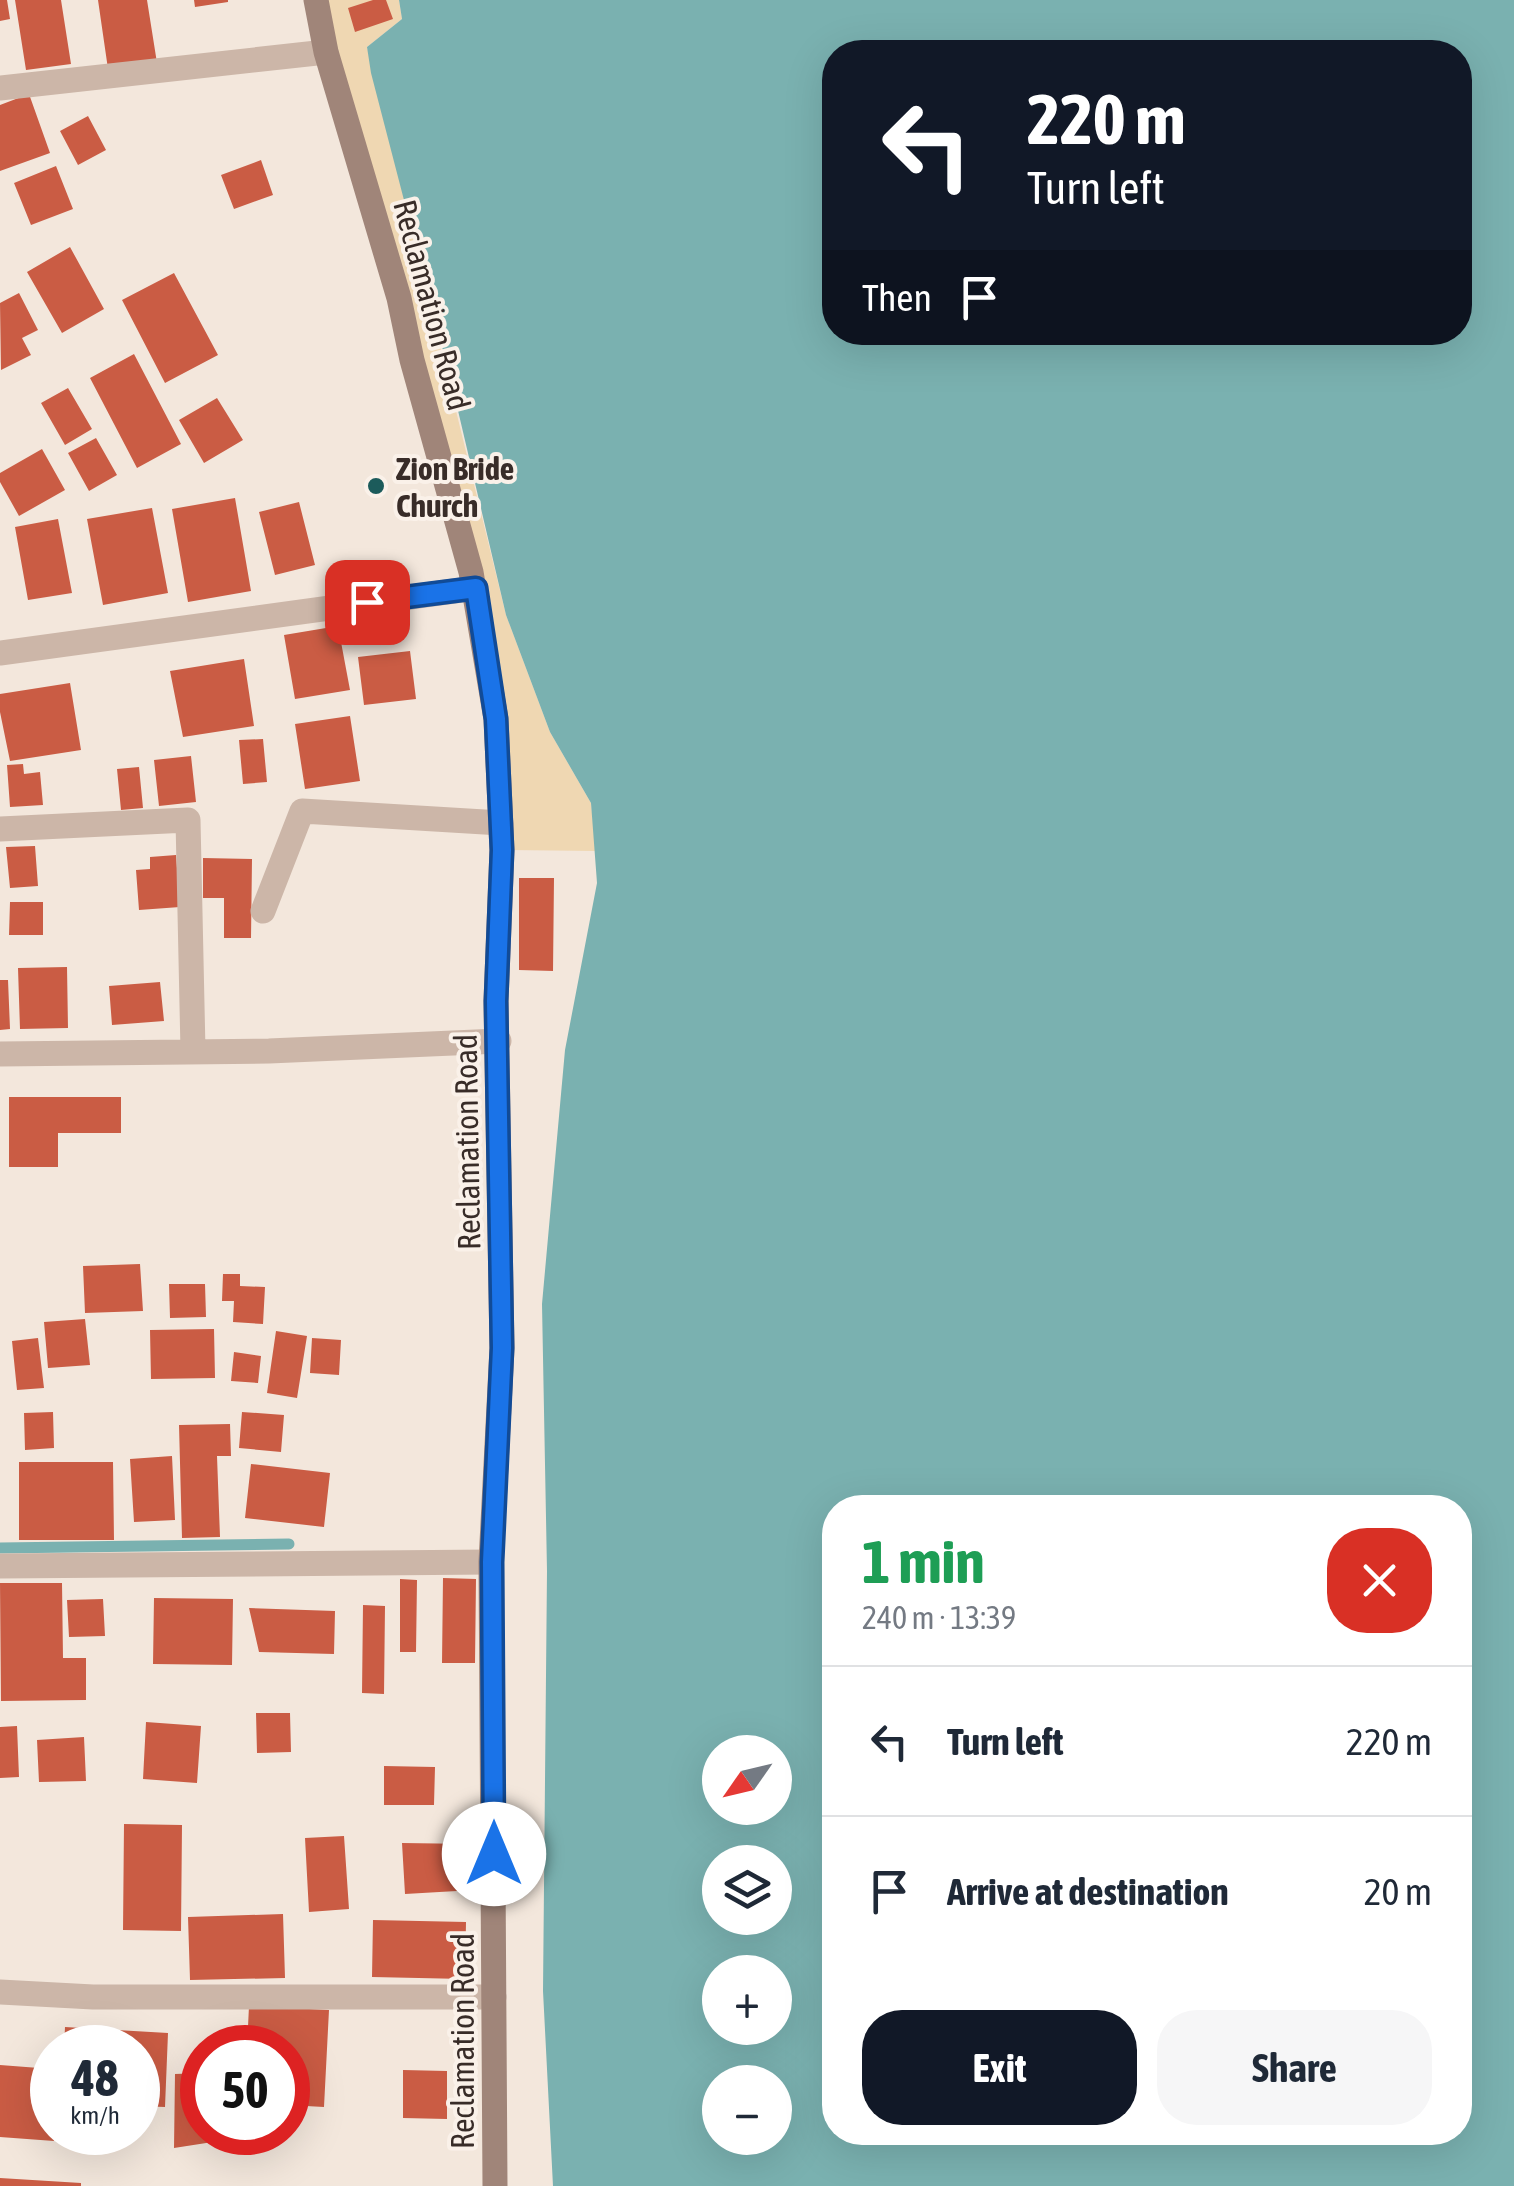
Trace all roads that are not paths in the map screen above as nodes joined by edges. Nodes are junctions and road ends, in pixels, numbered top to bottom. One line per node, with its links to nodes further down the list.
1 (316, 0): 2 (main road, Reclamation Road)
2 (326, 52): 3 (street); 4 (main road, Reclamation Road)
3 (0, 88)
4 (476, 588): 5 (street); 6 (main road, Reclamation Road)
5 (0, 653)
6 (501, 823): 8 (street); 9 (main road, Reclamation Road)
7 (0, 829): 10 (street)
8 (263, 911)
9 (499, 1041): 10 (street); 12 (main road, Reclamation Road)
10 (193, 1051): 11 (street)
11 (0, 1054)
12 (492, 1562): 13 (street); 15 (main road, Reclamation Road)
13 (0, 1566)
14 (0, 1992): 15 (street)
15 (494, 1998): 16 (main road, Reclamation Road)
16 (495, 2186)

